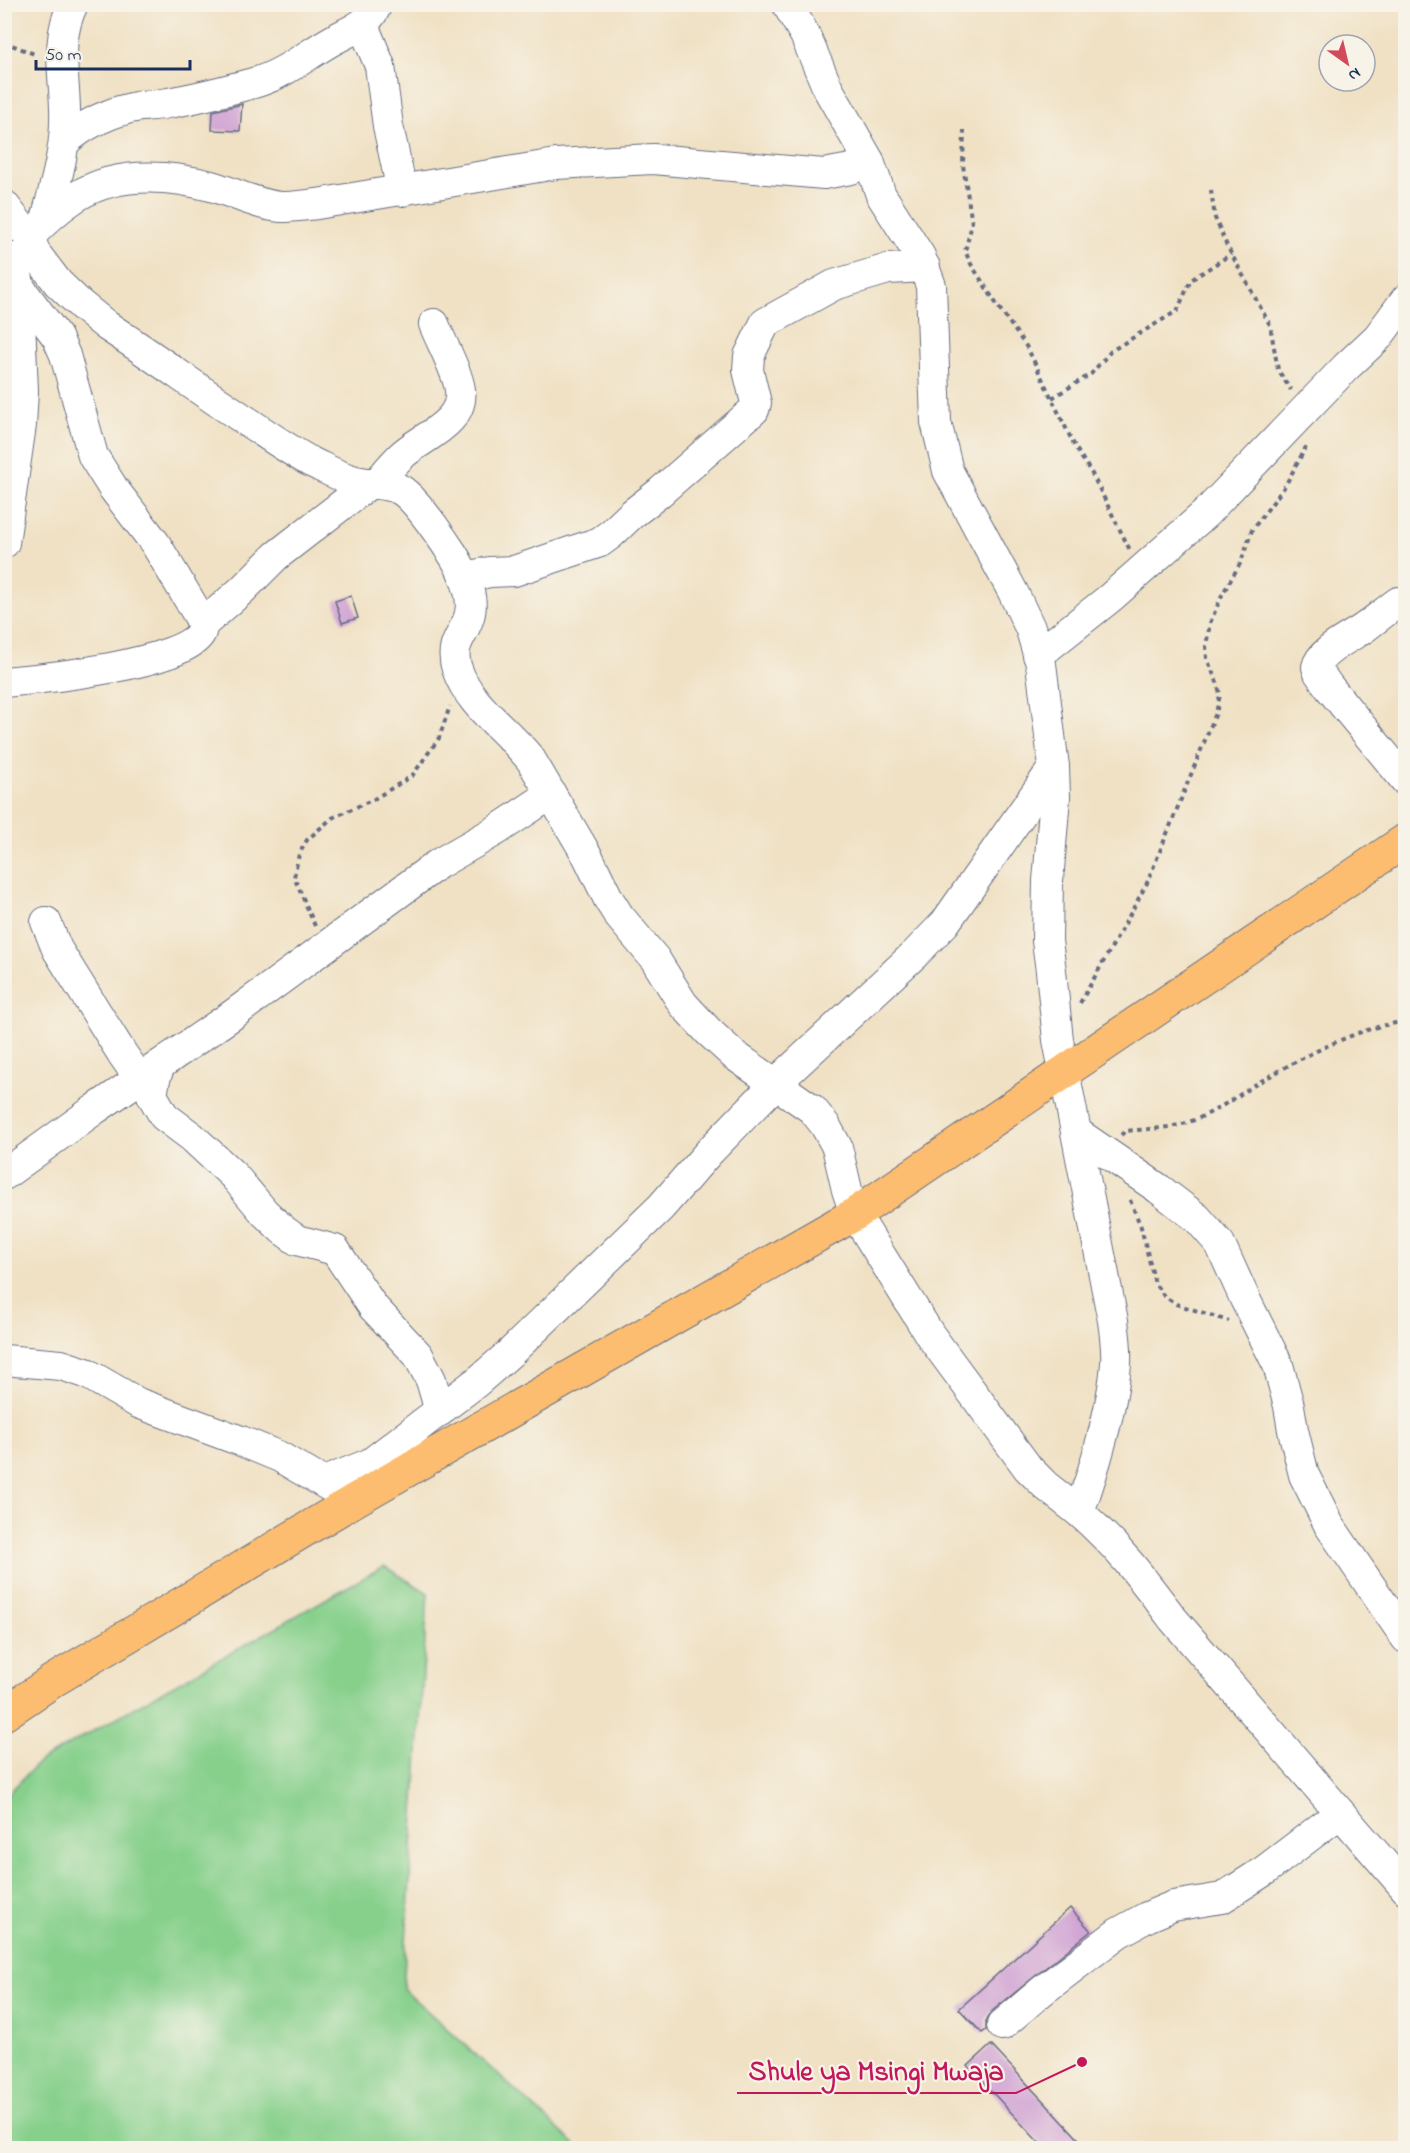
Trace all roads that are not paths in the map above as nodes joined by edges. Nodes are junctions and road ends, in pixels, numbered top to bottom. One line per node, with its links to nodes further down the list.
1 (73, 4): 4 (street)
2 (799, 9): 5 (street)
3 (370, 15): 4 (street); 6 (street)
4 (64, 143): 8 (street)
5 (869, 161): 6 (street); 9 (street)
6 (402, 191): 8 (street)
7 (4, 205): 8 (street)
8 (25, 245): 10 (street); 13 (street)
9 (925, 267): 15 (street); 18 (street)
10 (27, 299): 14 (street); 17 (street)
11 (1406, 299): 18 (street)
12 (434, 324): 13 (street)
13 (373, 484): 15 (street); 17 (street)
14 (4, 543)
15 (465, 578): 22 (street)
16 (1398, 602): 21 (street)
17 (202, 625): 19 (street)
18 (1038, 655): 20 (street)
19 (4, 682)
20 (1054, 767): 25 (street); 27 (street)
21 (1406, 781)
22 (551, 794): 26 (street); 27 (street)
23 (1406, 840): 25 (main road)
24 (46, 922): 26 (street)
25 (1065, 1071): 28 (street); 30 (main road)
26 (150, 1072): 29 (street); 32 (street)
27 (776, 1083): 30 (street); 32 (street)
28 (1076, 1132): 35 (street); 36 (street)
29 (4, 1175)
30 (855, 1214): 34 (main road); 35 (street)
31 (4, 1360): 33 (street)
32 (440, 1412): 33 (street)
33 (324, 1482): 34 (street)
34 (355, 1500): 37 (main road)
35 (1079, 1512): 38 (street)
36 (1406, 1638)
37 (4, 1714)
38 (1340, 1813): 39 (street); 40 (street)
39 (1406, 1889)
40 (1002, 2025)

